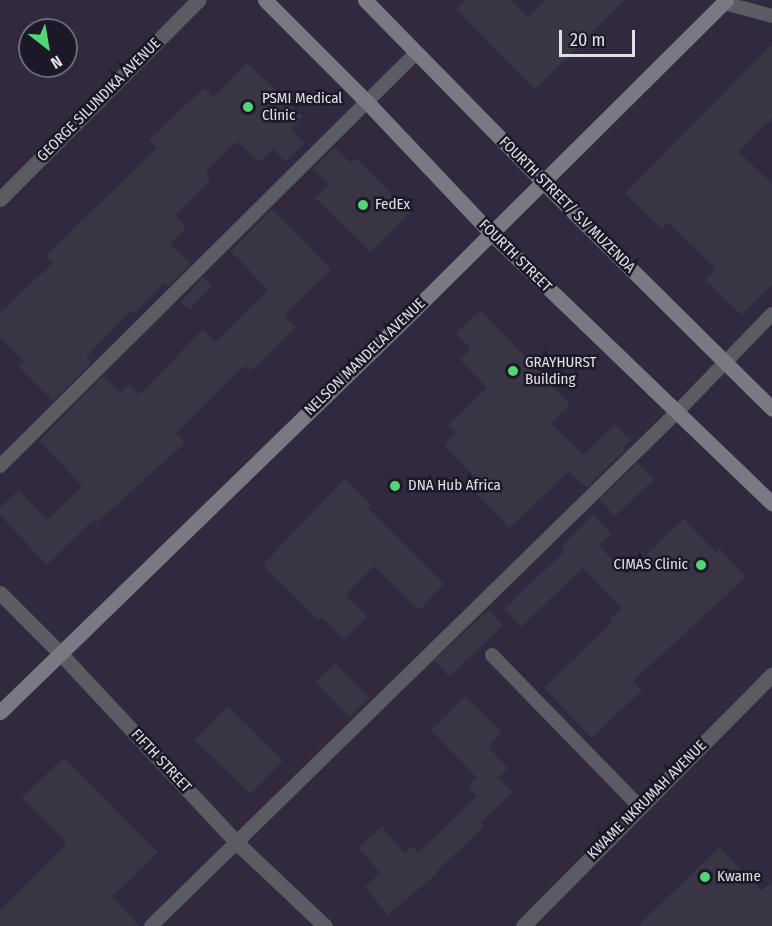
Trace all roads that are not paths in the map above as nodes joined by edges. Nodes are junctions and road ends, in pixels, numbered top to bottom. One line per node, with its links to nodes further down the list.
1 (198, 0): 9 (street, GEORGE SILUNDIKA AVENUE)
2 (265, 0): 7 (main road, FOURTH STREET)
3 (365, 0): 6 (main road, FOURTH STREET/ S.V MUZENDA)
4 (725, 1): 5 (lane); 8 (main road, NELSON MANDELA AVENUE)
5 (772, 16)
6 (416, 53): 7 (lane); 8 (main road, FOURTH STREET/ S.V MUZENDA)
7 (367, 102): 10 (main road, FOURTH STREET); 15 (lane)
8 (542, 181): 10 (main road, NELSON MANDELA AVENUE); 12 (main road, FOURTH STREET/ S.V MUZENDA)
9 (0, 200)
10 (491, 233): 14 (main road, FOURTH STREET); 18 (main road, NELSON MANDELA AVENUE)
11 (772, 314): 12 (lane)
12 (725, 362): 13 (main road, FOURTH STREET/ S.V MUZENDA); 14 (lane)
13 (772, 409)
14 (675, 413): 16 (main road, FOURTH STREET); 23 (lane)
15 (0, 466)
16 (772, 503)
17 (0, 593): 18 (street, FIFTH STREET)
18 (59, 652): 21 (main road, NELSON MANDELA AVENUE); 23 (street, FIFTH STREET)
19 (492, 655): 22 (lane)
20 (772, 674): 22 (street, KWAME NKRUMAH AVENUE)
21 (0, 712)
22 (640, 807): 26 (street, KWAME NKRUMAH AVENUE)
23 (235, 841): 24 (lane); 25 (street, FIFTH STREET)
24 (151, 926)
25 (325, 926)
26 (523, 926)

